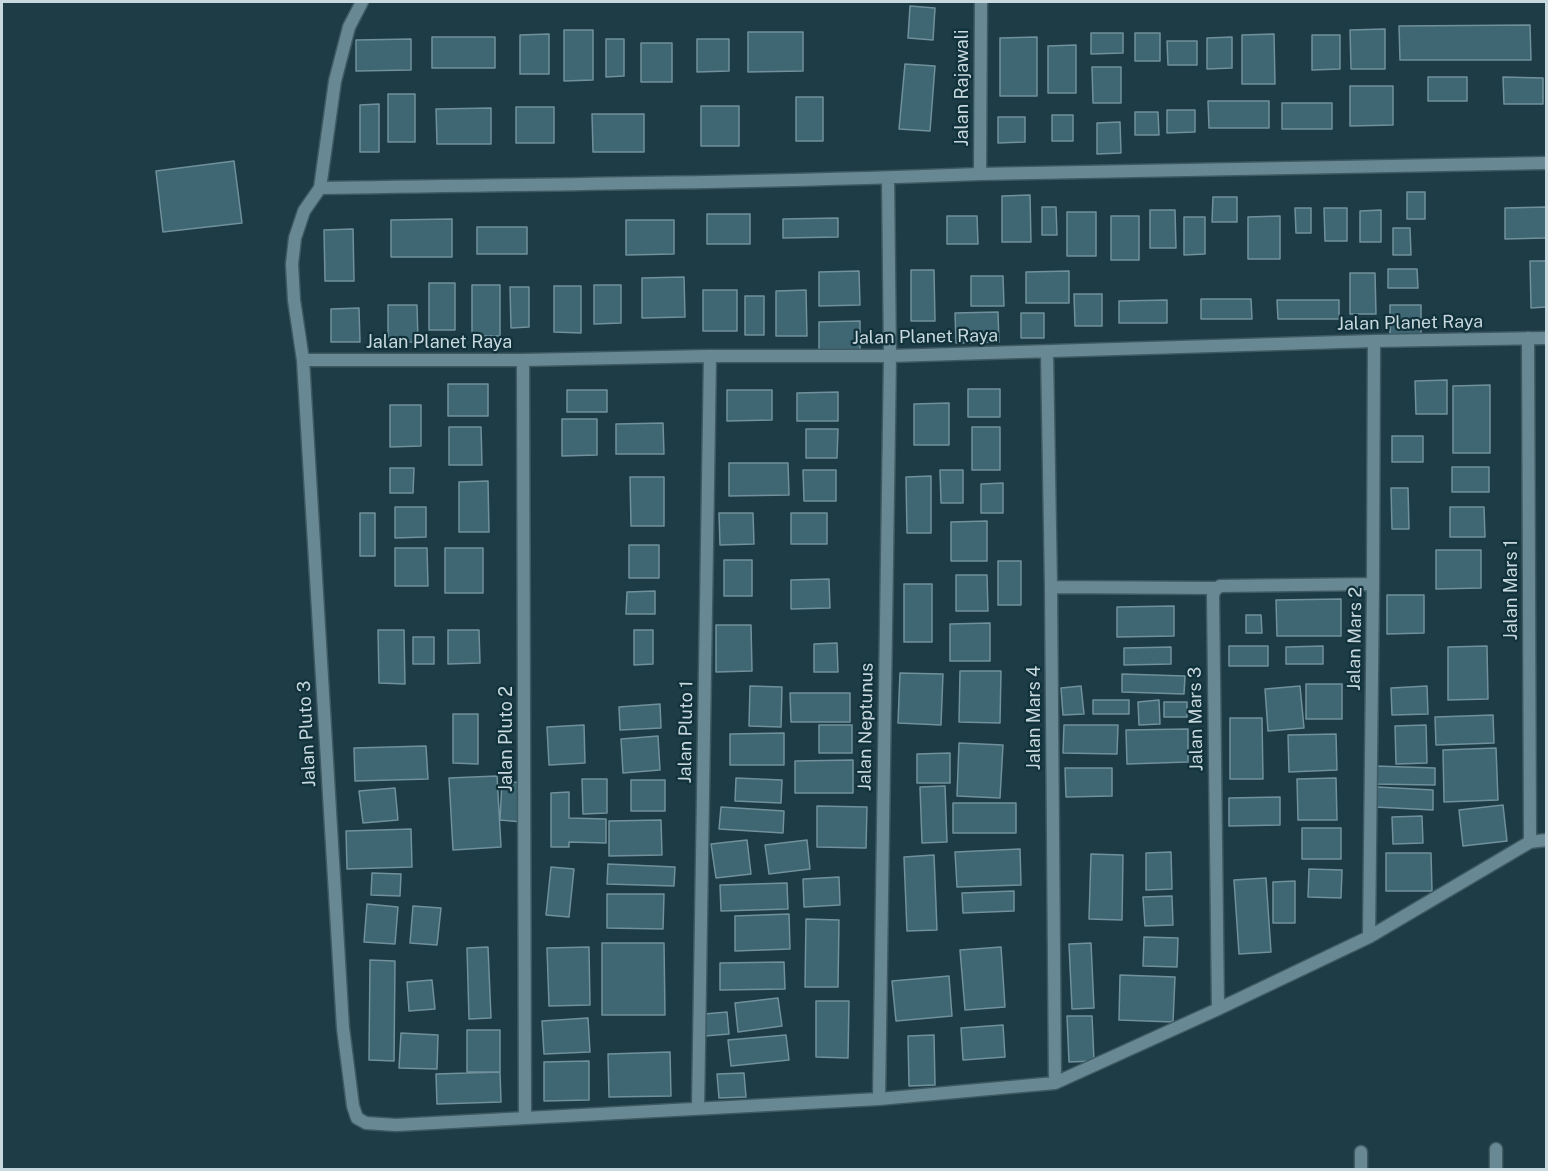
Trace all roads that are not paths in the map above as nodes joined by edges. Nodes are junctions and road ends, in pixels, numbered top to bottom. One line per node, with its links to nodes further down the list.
1 (362, 2): 6 (street)
2 (981, 2): 4 (street, Jalan Rajawali)
3 (1546, 163): 4 (street)
4 (980, 174): 5 (street)
5 (888, 178): 6 (street); 12 (street, Jalan Neptunus)
6 (320, 188): 13 (street, Jalan Pluto 3)
7 (1528, 338): 8 (street, Jalan Planet Raya); 9 (street, Jalan Planet Raya); 19 (street, Jalan Mars 1)
8 (1546, 338)
9 (1374, 341): 10 (street, Jalan Planet Raya); 15 (street, Jalan Mars 2)
10 (1047, 352): 12 (street, Jalan Planet Raya); 16 (street, Jalan Mars 4)
11 (710, 356): 12 (street, Jalan Planet Raya); 14 (street, Jalan Planet Raya); 24 (street, Jalan Pluto 1)
12 (890, 356): 23 (street, Jalan Neptunus)
13 (303, 360): 14 (street, Jalan Planet Raya); 25 (street, Jalan Pluto 3)
14 (523, 360): 25 (street, Jalan Pluto 2)
15 (1373, 584): 17 (street); 20 (street, Jalan Mars 2)
16 (1051, 587): 17 (street); 22 (street, Jalan Mars 4)
17 (1217, 588): 21 (street, Jalan Mars 3)
18 (1546, 840): 19 (street)
19 (1530, 842): 20 (street)
20 (1369, 936): 21 (street)
21 (1218, 1009): 22 (street)
22 (1055, 1083): 23 (street)
23 (879, 1099): 24 (street)
24 (699, 1108): 25 (street)
25 (525, 1118)
26 (1496, 1149): 29 (street)
27 (1360, 1152): 28 (street)
28 (1361, 1170)
29 (1496, 1170)

